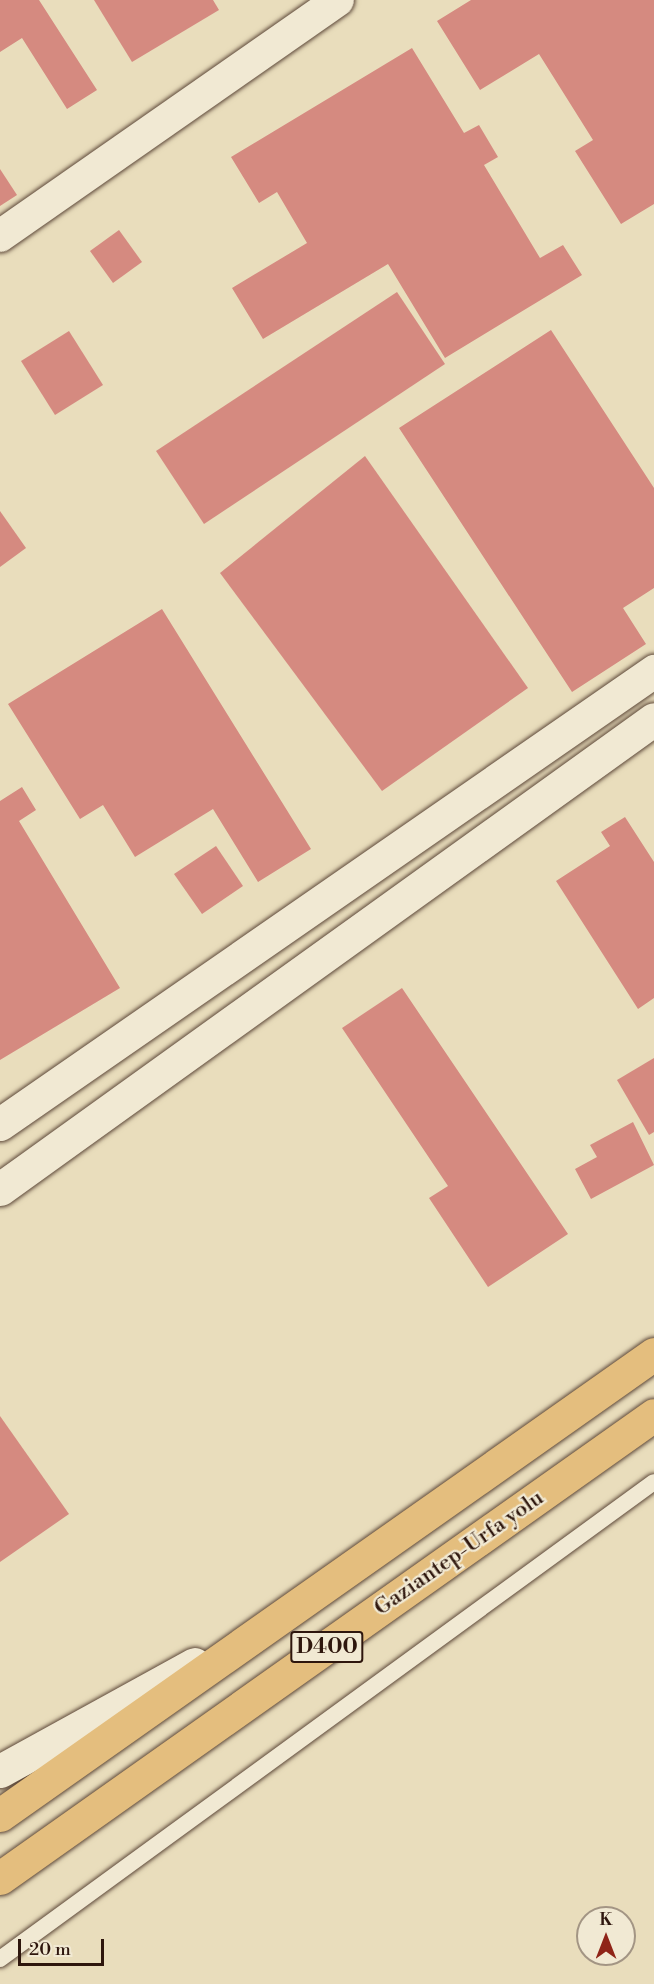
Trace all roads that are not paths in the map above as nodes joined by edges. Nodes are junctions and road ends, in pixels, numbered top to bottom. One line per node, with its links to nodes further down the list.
1 (338, 0): 2 (street)
2 (0, 236)
3 (654, 671): 5 (street)
4 (654, 719): 6 (street)
5 (0, 1124)
6 (0, 1189)
7 (654, 1354): 10 (highway, D400)
8 (654, 1415): 13 (highway, Gaziantep-Urfa yolu / D400)
9 (654, 1482): 16 (lane)
10 (266, 1627): 11 (street); 12 (highway, D400)
11 (0, 1771)
12 (0, 1815)
13 (61, 1834): 14 (highway, Gaziantep-Urfa yolu / D400); 15 (street)
14 (0, 1878)
15 (0, 1896)
16 (0, 1959)

